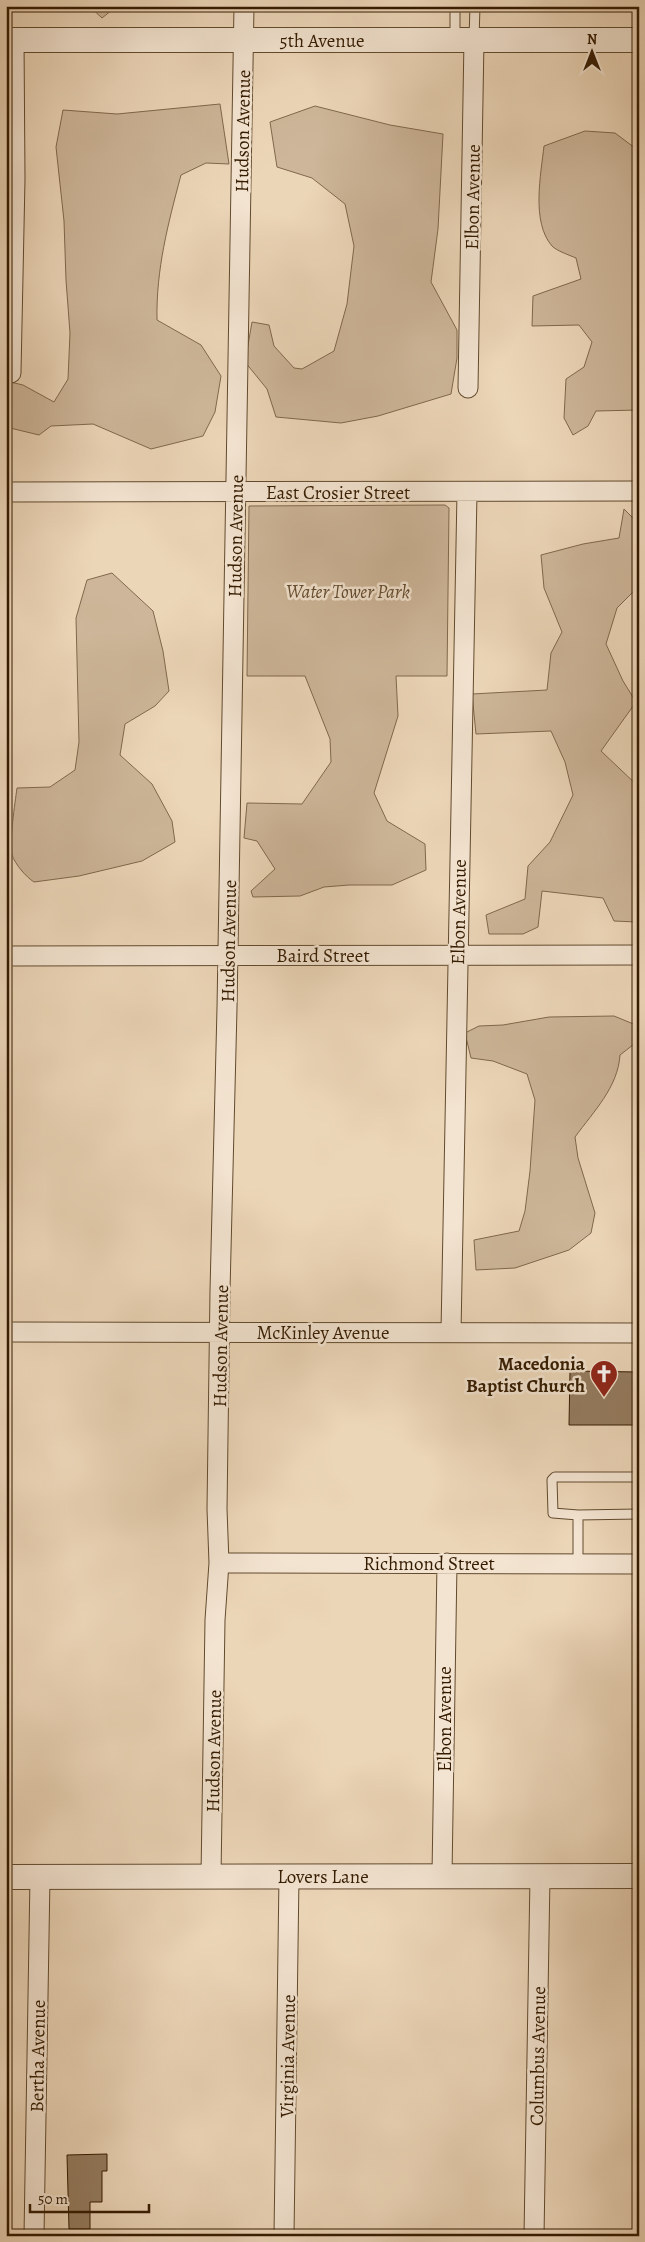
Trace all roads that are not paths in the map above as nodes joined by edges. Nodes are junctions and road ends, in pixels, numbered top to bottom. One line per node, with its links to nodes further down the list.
1 (244, 6): 5 (street, Hudson Avenue)
2 (455, 6): 6 (lane)
3 (475, 6): 6 (lane, Elbon Avenue)
4 (10, 40): 5 (street, 5th Avenue); 8 (street)
5 (244, 40): 6 (street, 5th Avenue); 10 (street, Hudson Avenue)
6 (465, 40): 7 (street, 5th Avenue); 9 (street, Elbon Avenue)
7 (639, 40)
8 (11, 373)
9 (468, 388)
10 (235, 491): 12 (street, East Crosier Street); 13 (street, East Crosier Street); 14 (street, Hudson Avenue)
11 (639, 491): 13 (street, East Crosier Street)
12 (6, 492)
13 (466, 493): 17 (street, Elbon Avenue)
14 (226, 955): 16 (street, Baird Street); 17 (street, Baird Street); 19 (street, Hudson Avenue)
15 (639, 955): 17 (street, Baird Street)
16 (6, 956)
17 (457, 956): 20 (street, Elbon Avenue)
18 (6, 1332): 19 (street, McKinley Avenue)
19 (220, 1332): 20 (street, McKinley Avenue); 25 (street, Hudson Avenue)
20 (451, 1332): 21 (street, McKinley Avenue)
21 (639, 1333)
22 (639, 1477): 24 (lane)
23 (639, 1514): 24 (lane)
24 (578, 1515): 27 (lane)
25 (219, 1563): 26 (street, Richmond Street); 30 (street, Hudson Avenue)
26 (447, 1563): 27 (street, Richmond Street); 29 (street, Elbon Avenue)
27 (578, 1563): 28 (street, Richmond Street)
28 (639, 1564)
29 (442, 1875): 31 (street, Lovers Lane); 32 (street, Lovers Lane)
30 (211, 1876): 31 (street, Lovers Lane); 35 (street, Lovers Lane)
31 (289, 1876): 37 (street, Virginia Avenue)
32 (540, 1876): 33 (street, Lovers Lane); 38 (street, Columbus Avenue)
33 (639, 1876)
34 (6, 1877): 35 (street, Lovers Lane)
35 (40, 1877): 36 (street, Bertha Avenue)
36 (34, 2236)
37 (284, 2236)
38 (534, 2236)

